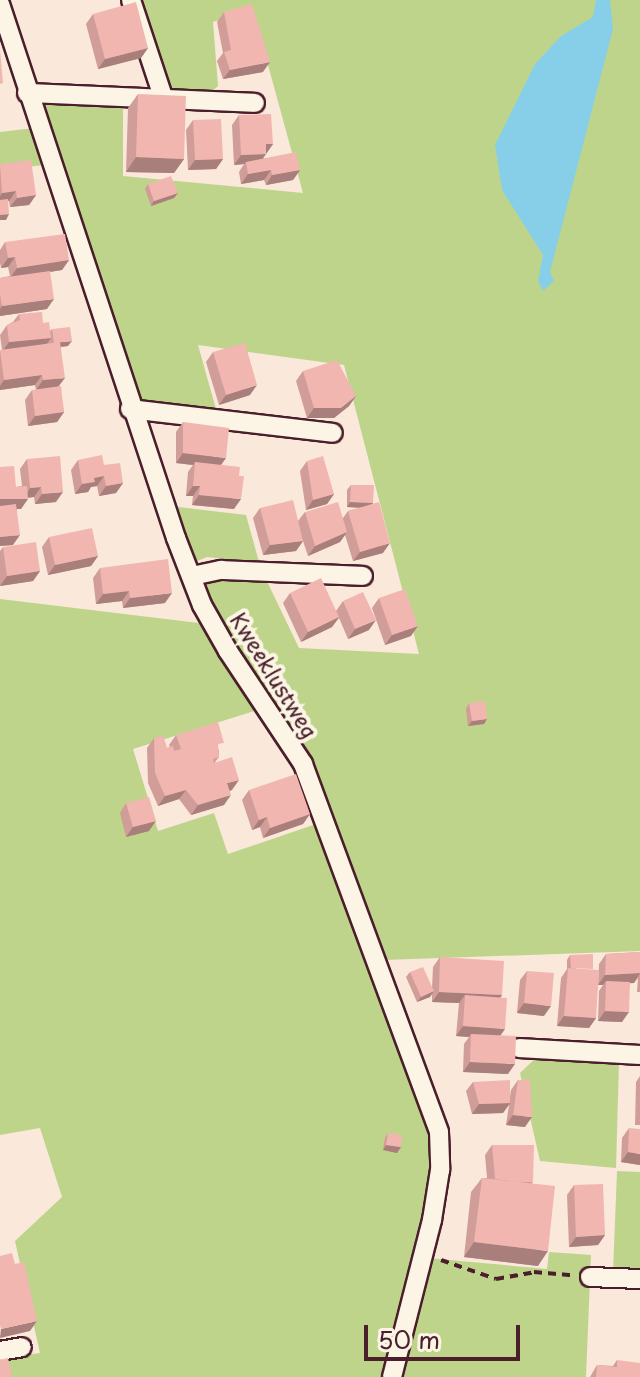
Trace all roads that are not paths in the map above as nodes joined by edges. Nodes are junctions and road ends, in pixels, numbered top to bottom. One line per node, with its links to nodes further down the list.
1 (131, 0): 4 (street)
2 (0, 4): 3 (street, Kweeklustweg)
3 (27, 93): 4 (street); 6 (street, Kweeklustweg)
4 (163, 97): 5 (street)
5 (255, 103)
6 (130, 409): 7 (street); 8 (street, Kweeklustweg)
7 (333, 433)
8 (192, 576): 9 (street); 16 (street, Kweeklustweg)
9 (363, 576)
10 (519, 1048): 11 (street)
11 (640, 1055)
12 (590, 1277): 13 (street)
13 (640, 1279)
14 (22, 1347): 15 (street)
15 (0, 1351)
16 (392, 1377)

